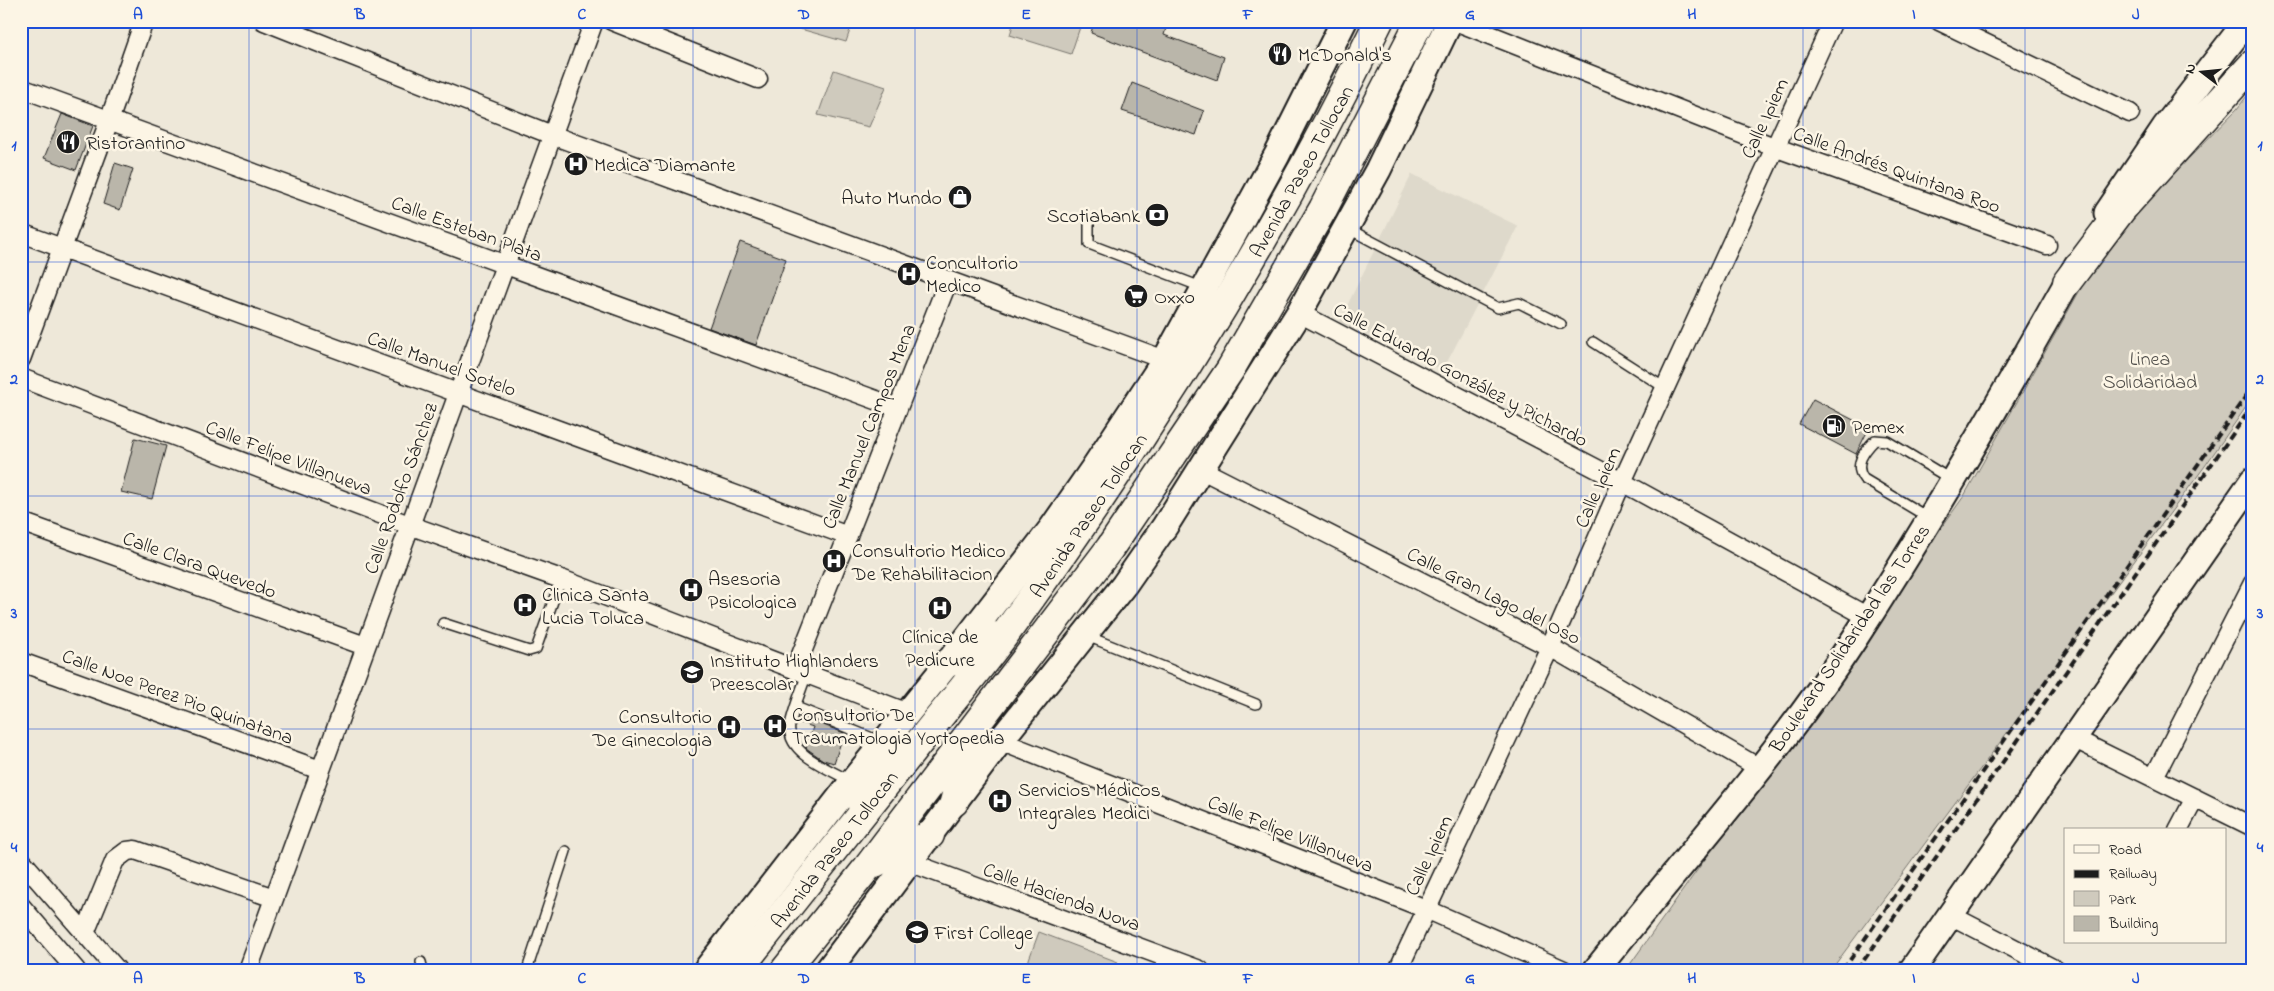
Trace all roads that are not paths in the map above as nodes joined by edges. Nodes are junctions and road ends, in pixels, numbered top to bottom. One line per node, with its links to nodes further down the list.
1 (144, 21): 17 (street)
2 (264, 21): 18 (street)
3 (594, 21): 18 (street, Calle Rodolfo Sánchez)
4 (612, 21): 14 (street)
5 (1344, 21): 28 (main road, Avenida Paseo Tollocan)
6 (1379, 21): 50 (highway, Avenida Paseo Tollocan)
7 (1420, 21): 60 (highway, Avenida Paseo Tollocan)
8 (1450, 21): 21 (main road)
9 (1455, 21): 19 (street, Calle Andrés Quintana Roo)
10 (1833, 21): 19 (street, Calle Ipiem)
11 (1939, 21): 16 (street)
12 (2247, 21): 27 (main road, Boulevard Solidaridad las Torres)
13 (2253, 64): 27 (highway, Boulevard Solidaridad las Torres)
14 (758, 79)
15 (21, 88): 17 (street, Calle Esteban Plata)
16 (2130, 113)
17 (110, 121): 24 (street); 25 (street, Calle Esteban Plata)
18 (552, 135): 25 (street, Calle Rodolfo Sánchez); 26 (street)
19 (1774, 147): 23 (street, Calle Andrés Quintana Roo); 35 (street, Calle Ipiem)
20 (1088, 220): 28 (lane)
21 (1346, 228): 29 (main road); 30 (lane)
22 (21, 233): 24 (street, Calle Manuel Sotelo)
23 (2046, 245)
24 (62, 248): 32 (street); 36 (street, Calle Manuel Sotelo)
25 (504, 265): 36 (street, Calle Rodolfo Sánchez); 37 (street, Calle Esteban Plata)
26 (948, 281): 33 (street); 37 (street, Calle Manuel Campos Mena)
27 (2067, 282): 39 (main road, Boulevard Solidaridad las Torres)
28 (1204, 288): 33 (main road, Avenida Paseo Tollocan)
29 (1299, 314): 38 (main road); 41 (street, Calle Eduardo González y Pichardo)
30 (1561, 324)
31 (1593, 342): 35 (lane)
32 (21, 359)
33 (1165, 360): 55 (main road, Avenida Paseo Tollocan)
34 (21, 378): 44 (street, Calle Felipe Villanueva)
35 (1665, 388): 41 (street, Calle Ipiem)
36 (458, 391): 44 (street, Calle Rodolfo Sánchez); 45 (street, Calle Manuel Sotelo)
37 (898, 408): 45 (street, Calle Manuel Campos Mena)
38 (1202, 470): 51 (main road); 53 (street, Calle Gran Lago del Oso)
39 (1952, 480): 42 (main road, Boulevard Solidaridad las Torres); 42 (lane)
40 (2253, 480): 61 (main road)
41 (1622, 482): 48 (street, Calle Eduardo González y Pichardo); 53 (street, Calle Ipiem)
42 (1930, 519): 48 (main road, Boulevard Solidaridad las Torres)
43 (21, 522): 52 (street, Calle Clara Quevedo)
44 (409, 525): 46 (street, Calle Felipe Villanueva); 52 (street, Calle Rodolfo Sánchez)
45 (848, 536): 56 (street, Calle Manuel Campos Mena)
46 (562, 579): 49 (lane); 56 (street, Calle Felipe Villanueva)
47 (2253, 582): 66 (street)
48 (1868, 616): 64 (main road, Boulevard Solidaridad las Torres)
49 (443, 622)
50 (1009, 629): 55 (highway); 70 (highway, Avenida Paseo Tollocan)
51 (1085, 634): 57 (lane); 62 (main road)
52 (365, 646): 65 (street, Calle Rodolfo Sánchez)
53 (1550, 647): 64 (street, Calle Gran Lago del Oso); 80 (street, Calle Ipiem)
54 (21, 662): 65 (street, Calle Noe Perez Pio Quinatana)
55 (948, 663): 59 (main road, Avenida Paseo Tollocan)
56 (801, 672): 58 (lane); 59 (street, Calle Felipe Villanueva)
57 (1256, 704)
58 (796, 707): 63 (lane); 67 (lane)
59 (908, 713): 63 (main road, Avenida Paseo Tollocan)
60 (974, 729): 69 (highway); 77 (highway, Avenida Paseo Tollocan)
61 (2073, 738): 66 (street); 81 (main road)
62 (1000, 741): 69 (main road); 80 (street, Calle Felipe Villanueva)
63 (881, 748): 67 (main road, Avenida Paseo Tollocan); 70 (highway)
64 (1761, 769): 94 (main road, Boulevard Solidaridad las Torres)
65 (320, 770): 78 (street, Calle Rodolfo Sánchez)
66 (2154, 777): 68 (street)
67 (852, 782): 87 (main road, Avenida Paseo Tollocan)
68 (2195, 798): 71 (street); 72 (street)
69 (954, 802): 73 (main road)
70 (858, 819): 88 (highway, Avenida Paseo Tollocan)
71 (2253, 827)
72 (2179, 828)
73 (930, 836): 76 (main road); 77 (highway)
74 (566, 851): 86 (lane)
75 (21, 860): 82 (street)
76 (909, 862): 90 (main road); 91 (street, Calle Hacienda Nova)
77 (867, 868): 89 (highway, Avenida Paseo Tollocan)
78 (274, 898): 82 (street); 85 (street, Calle Rodolfo Sánchez)
79 (21, 906): 83 (street)
80 (1426, 909): 92 (street, Calle Ipiem); 93 (street, Calle Felipe Villanueva)
81 (1950, 915): 95 (main road); 96 (street)
82 (85, 933): 84 (street)
83 (76, 970)
84 (117, 970)
85 (248, 970)
86 (527, 970)
87 (706, 970)
88 (738, 970)
89 (785, 970)
90 (828, 970)
91 (1200, 970)
92 (1398, 970)
93 (1564, 970)
94 (1596, 970)
95 (1912, 970)
96 (2056, 970)

